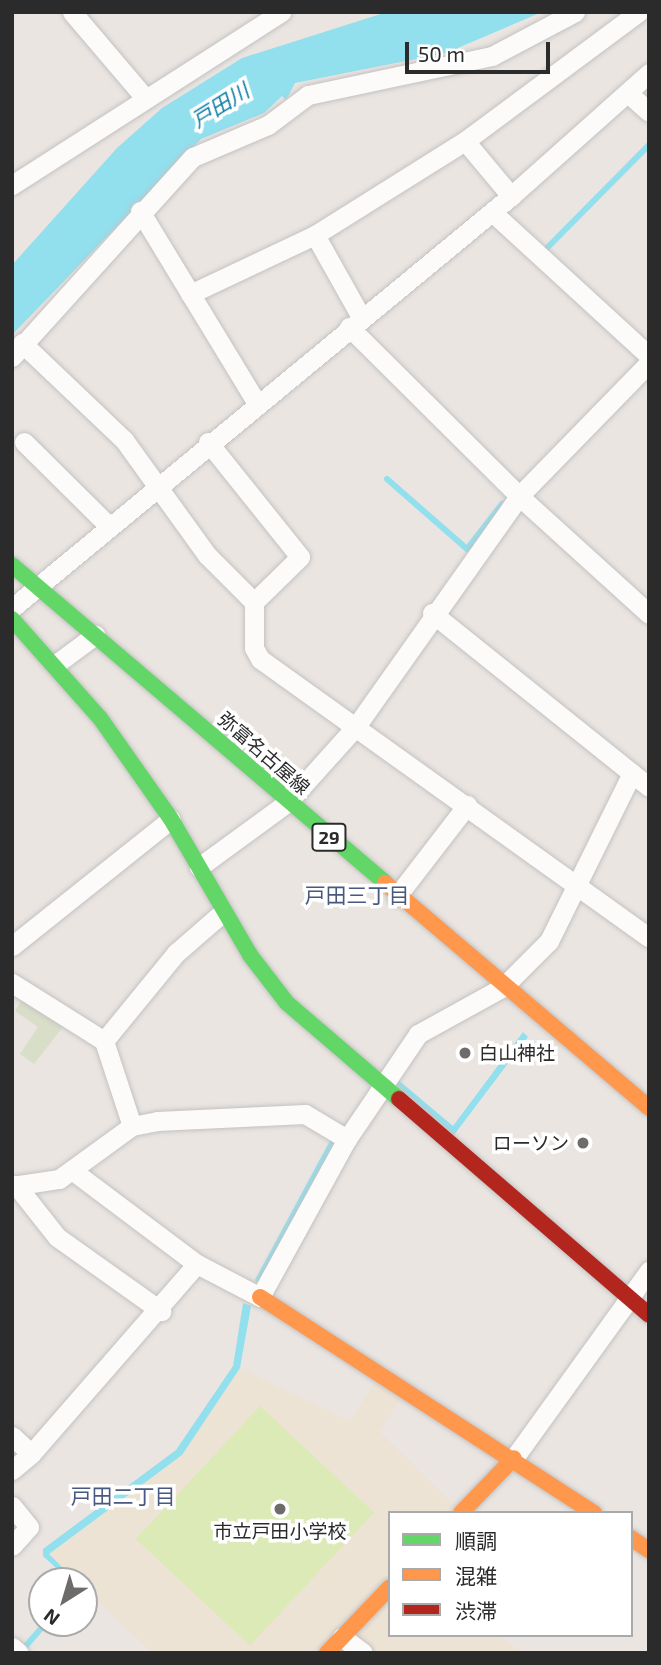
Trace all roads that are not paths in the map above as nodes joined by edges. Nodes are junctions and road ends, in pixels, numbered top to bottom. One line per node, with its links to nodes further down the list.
1 (72, 12): 9 (street)
2 (245, 12): 6 (street)
3 (281, 12): 6 (street)
4 (575, 12): 14 (street)
5 (639, 12): 11 (street)
6 (255, 30): 9 (street)
7 (649, 73): 8 (street)
8 (628, 93): 10 (street); 13 (street)
9 (146, 99): 12 (street)
10 (649, 112)
11 (465, 141): 13 (street); 16 (street)
12 (13, 184)
13 (511, 196): 15 (street)
14 (140, 211): 17 (street); 19 (street)
15 (492, 212): 18 (street); 20 (street)
16 (314, 235): 17 (street); 18 (street)
17 (190, 294): 22 (street)
18 (355, 322): 22 (street); 26 (street)
19 (20, 349): 25 (street)
20 (649, 356)
21 (649, 363): 26 (street)
22 (256, 402): 24 (street)
23 (24, 442): 27 (street)
24 (208, 442): 25 (street); 30 (street)
25 (159, 484): 27 (street); 30 (street)
26 (519, 496): 32 (street); 33 (street)
27 (109, 526): 29 (street)
28 (12, 565): 29 (street, 弥富名古屋線 / 29)
29 (38, 586): 31 (street); 35 (street, 弥富名古屋線 / 29)
30 (254, 603): 37 (street)
31 (12, 608)
32 (432, 613): 37 (street); 38 (street)
33 (649, 614)
34 (12, 619): 36 (street)
35 (95, 635): 36 (street); 39 (street, 弥富名古屋線 / 29)
36 (56, 664): 41 (street)
37 (357, 725): 39 (street); 40 (street)
38 (642, 776): 43 (street)
39 (288, 802): 42 (street); 44 (street, 弥富名古屋線 / 29)
40 (467, 805): 43 (street); 44 (street)
41 (171, 819): 42 (street); 47 (street)
42 (199, 867): 45 (street)
43 (577, 885): 46 (street); 49 (street)
44 (397, 896): 49 (street, 弥富名古屋線 / 29)
45 (222, 913): 50 (street); 51 (street)
46 (649, 937)
47 (12, 946)
48 (12, 983): 50 (street)
49 (503, 987): 51 (street); 52 (street, 弥富名古屋線 / 29)
50 (104, 1041): 53 (street)
51 (384, 1082): 54 (street); 60 (street)
52 (649, 1108)
53 (132, 1126): 54 (street); 55 (street)
54 (347, 1139): 59 (street)
55 (73, 1171): 56 (street); 57 (street)
56 (14, 1186): 61 (street)
57 (197, 1264): 59 (street); 61 (street)
58 (649, 1271): 60 (street)
59 (260, 1297): 65 (street)
60 (630, 1298): 62 (street); 65 (street)
61 (161, 1311): 64 (street)
62 (649, 1315)
63 (12, 1436): 64 (street)
64 (31, 1454): 66 (street)
65 (514, 1458): 68 (street); 69 (street)
66 (12, 1471)
67 (12, 1506): 71 (street)
68 (463, 1511)
69 (591, 1511)
70 (633, 1539): 72 (street)
71 (12, 1546)
72 (649, 1550)
73 (388, 1589): 74 (street)
74 (342, 1637): 77 (street); 78 (street)
75 (12, 1647): 76 (street)
76 (19, 1653)
77 (327, 1653)
78 (363, 1653)

